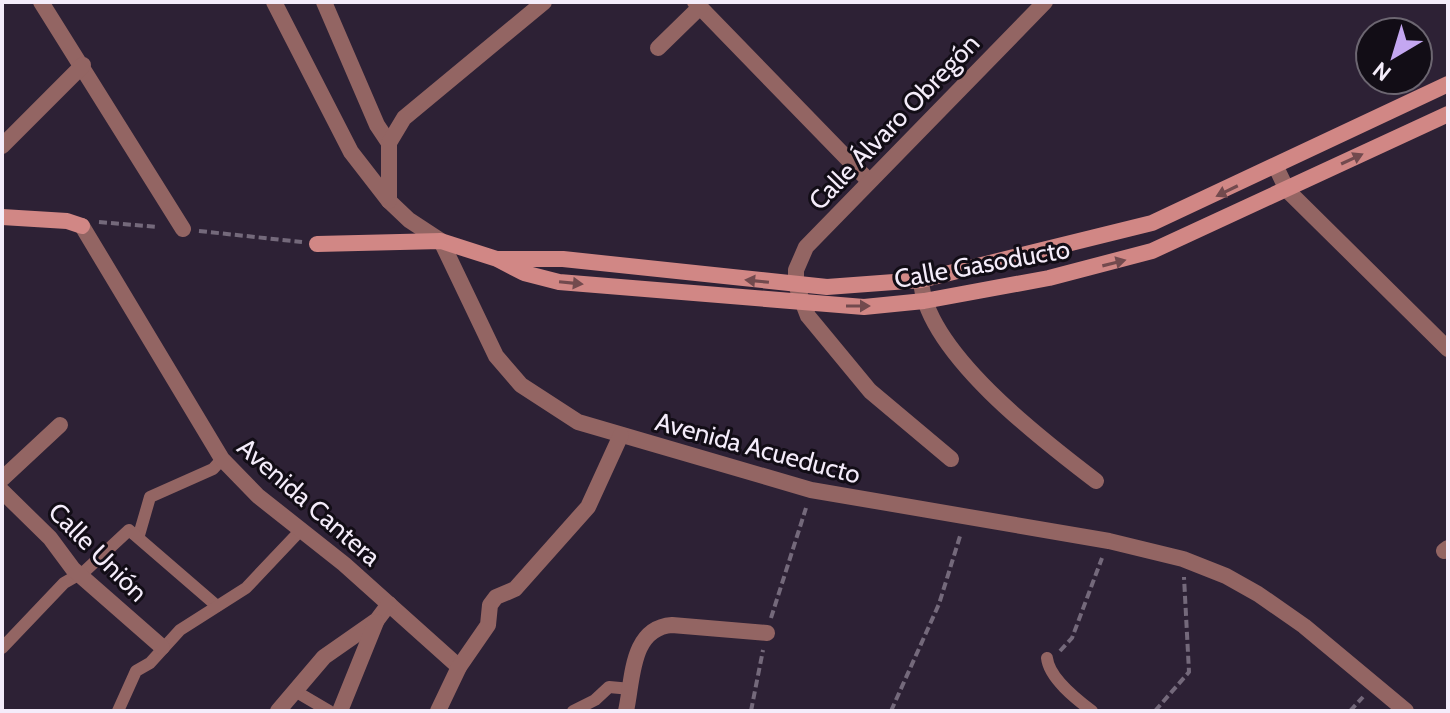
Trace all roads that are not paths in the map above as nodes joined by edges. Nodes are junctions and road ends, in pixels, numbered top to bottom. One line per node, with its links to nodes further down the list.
1 (41, 2): 8 (street)
2 (274, 2): 16 (street)
3 (324, 2): 11 (street)
4 (544, 2): 11 (street)
5 (1045, 2): 14 (street, Calle Álvaro Obregón)
6 (698, 4): 7 (street); 14 (street)
7 (658, 48)
8 (83, 65): 12 (street); 19 (street)
9 (1448, 84): 13 (main road, Calle Gasoducto)
10 (1448, 114): 15 (main road, Calle Gasoducto, one-way to 10)
11 (389, 143): 16 (street)
12 (2, 146)
13 (1276, 167): 15 (street); 23 (main road, Calle Gasoducto, one-way to 23)
14 (869, 181): 24 (street, Calle Álvaro Obregón)
15 (1287, 190): 25 (main road, Calle Gasoducto, one-way to 15); 27 (street)
16 (389, 201): 20 (street)
17 (2, 217): 18 (main road)
18 (82, 226): 30 (street, Avenida Cantera)
19 (183, 229)
20 (441, 241): 21 (main road, Calle Gasoducto); 22 (main road, Calle Gasoducto); 29 (street, Avenida Acueducto)
21 (317, 244)
22 (497, 259): 24 (main road, Calle Gasoducto, one-way to 22); 26 (main road, Calle Gasoducto, one-way to 26)
23 (921, 280): 24 (main road, Calle Gasoducto); 25 (street)
24 (796, 285): 26 (street)
25 (924, 301): 26 (main road, Calle Gasoducto, one-way to 25); 33 (street)
26 (800, 304): 31 (street)
27 (1446, 344)
28 (60, 425): 32 (street)
29 (621, 435): 45 (street); 56 (street, Avenida Acueducto)
30 (222, 459): 35 (street, Avenida Cantera); 36 (street)
31 (951, 459)
32 (2, 479)
33 (1096, 481)
34 (2, 491): 37 (street, Calle Unión)
35 (299, 532): 38 (street, Avenida Cantera); 39 (street)
36 (139, 535): 37 (street); 39 (street)
37 (79, 574): 42 (street, Calle Unión); 43 (street)
38 (389, 604): 40 (street); 45 (street, Avenida Cantera)
39 (217, 606): 42 (street)
40 (377, 620): 47 (street); 51 (street)
41 (767, 633): 46 (street)
42 (162, 647): 48 (street)
43 (2, 648)
44 (1047, 658): 55 (street)
45 (459, 667): 52 (street)
46 (631, 689): 53 (street); 54 (street)
47 (295, 691): 49 (street); 50 (street)
48 (118, 711)
49 (278, 711)
50 (329, 711)
51 (340, 711)
52 (438, 711)
53 (573, 711)
54 (626, 711)
55 (1092, 711)
56 (1406, 711)

